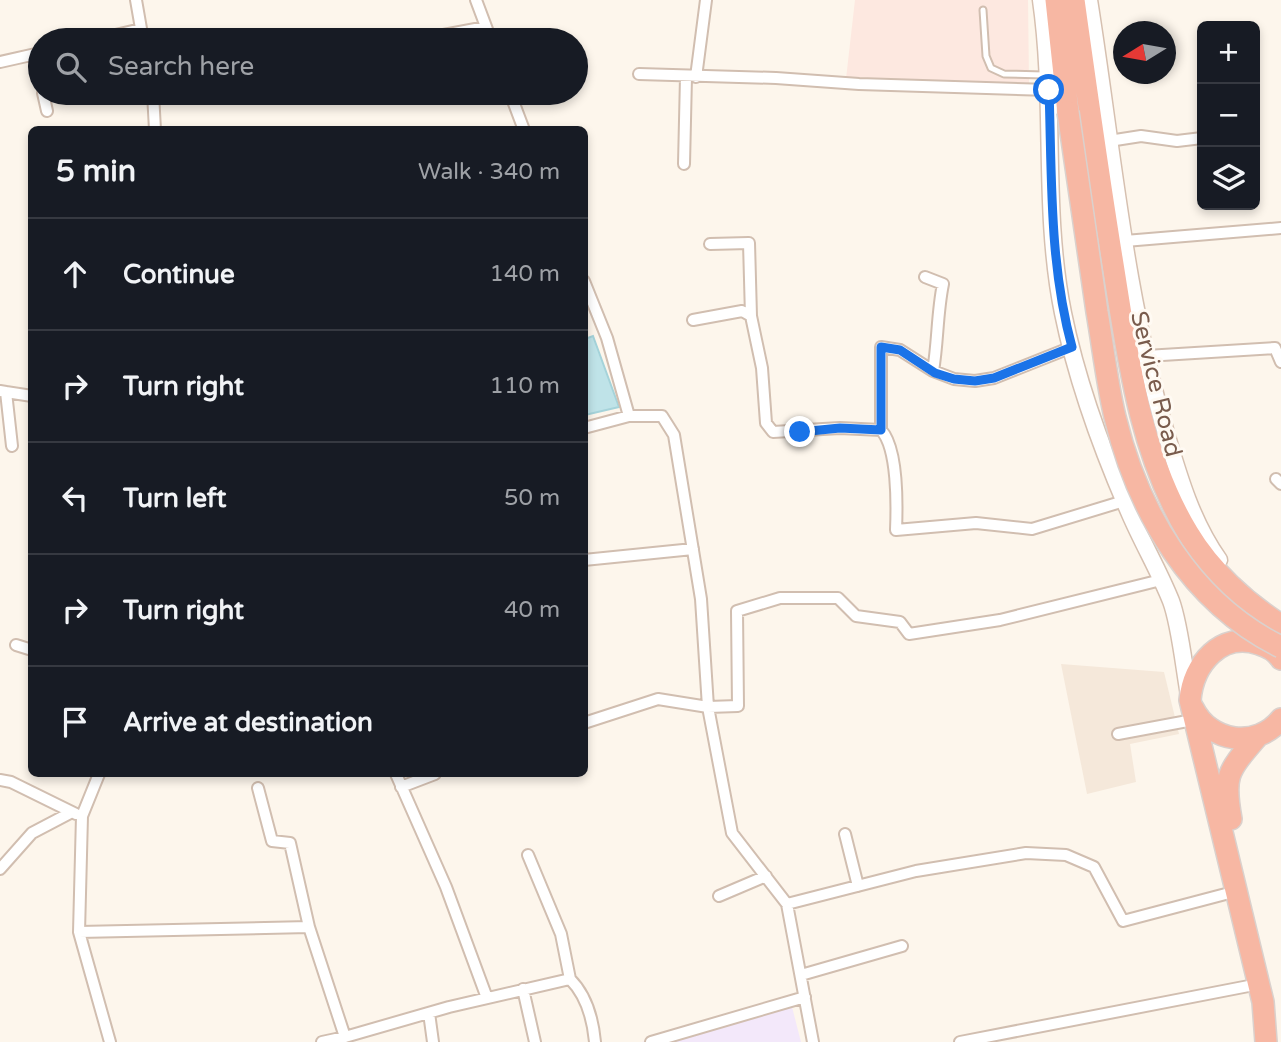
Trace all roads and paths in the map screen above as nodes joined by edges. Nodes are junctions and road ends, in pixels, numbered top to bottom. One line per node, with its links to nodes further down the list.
1 (136, 0): 10 (street)
2 (476, 0): 9 (street)
3 (706, 0): 15 (street)
4 (1041, 0): 16 (street)
5 (1056, 0): 50 (highway, bridge)
6 (1074, 0): 47 (highway)
7 (1089, 0): 24 (street, Service Road)
8 (983, 10): 16 (lane)
9 (486, 27): 11 (street)
10 (142, 28)
11 (481, 28)
12 (28, 55): 13 (street)
13 (0, 62)
14 (639, 74): 15 (street)
15 (691, 77): 16 (street); 25 (street)
16 (1048, 83): 33 (street)
17 (46, 105): 20 (street)
18 (154, 105): 21 (street)
19 (515, 105): 22 (street)
20 (47, 111)
21 (155, 126)
22 (522, 126)
23 (1197, 139): 24 (street)
24 (1109, 141): 27 (street, Service Road)
25 (684, 164)
26 (1281, 228): 27 (street)
27 (1125, 241): 34 (street, Service Road)
28 (710, 244): 31 (street)
29 (925, 276): 36 (street)
30 (588, 291): 39 (street)
31 (751, 316): 32 (street); 41 (street)
32 (693, 320)
33 (1072, 347): 36 (street); 43 (street)
34 (1146, 356): 35 (street); 47 (street, Service Road)
35 (1281, 362)
36 (933, 371): 41 (street)
37 (3, 392): 38 (street); 42 (street)
38 (28, 396)
39 (629, 416): 40 (street); 44 (street)
40 (588, 427)
41 (881, 430): 43 (street)
42 (12, 446)
43 (1125, 501): 46 (street)
44 (694, 549): 45 (street); 52 (street)
45 (588, 561)
46 (1161, 580): 52 (street); 53 (street)
47 (1253, 607): 48 (highway)
48 (1281, 625)
49 (16, 645): 51 (street)
50 (1278, 647): 53 (highway)
51 (28, 649)
52 (708, 707): 55 (street); 69 (street)
53 (1192, 710): 57 (street); 58 (highway); 71 (highway)
54 (1281, 719): 58 (highway)
55 (588, 722)
56 (1281, 729): 58 (street)
57 (1118, 734)
58 (1257, 737): 71 (highway)
59 (97, 777): 65 (street)
60 (397, 777): 63 (street)
61 (427, 777): 63 (street)
62 (0, 780): 65 (street)
63 (401, 787): 82 (street)
64 (258, 788): 74 (street)
65 (77, 814): 68 (street); 75 (street)
66 (845, 834): 70 (street)
67 (528, 855): 78 (street)
68 (0, 869)
69 (766, 876): 72 (street); 73 (street)
70 (858, 886): 71 (street); 73 (street)
71 (1241, 887): 79 (highway); 94 (highway)
72 (719, 896)
73 (787, 904): 77 (street)
74 (309, 927): 75 (street); 84 (street)
75 (79, 932): 85 (street)
76 (902, 946): 77 (street)
77 (801, 975): 81 (street)
78 (570, 979): 80 (street); 89 (street)
79 (1259, 984): 92 (street); 93 (highway)
80 (523, 989): 82 (street); 88 (street)
81 (805, 997): 90 (street); 91 (street)
82 (487, 998): 83 (street)
83 (429, 1013): 84 (street); 87 (street)
84 (345, 1037): 86 (street)
85 (110, 1042)
86 (322, 1042)
87 (433, 1042)
88 (535, 1042)
89 (595, 1042)
90 (651, 1042)
91 (813, 1042)
92 (960, 1042)
93 (1266, 1042)
94 (1275, 1042)

